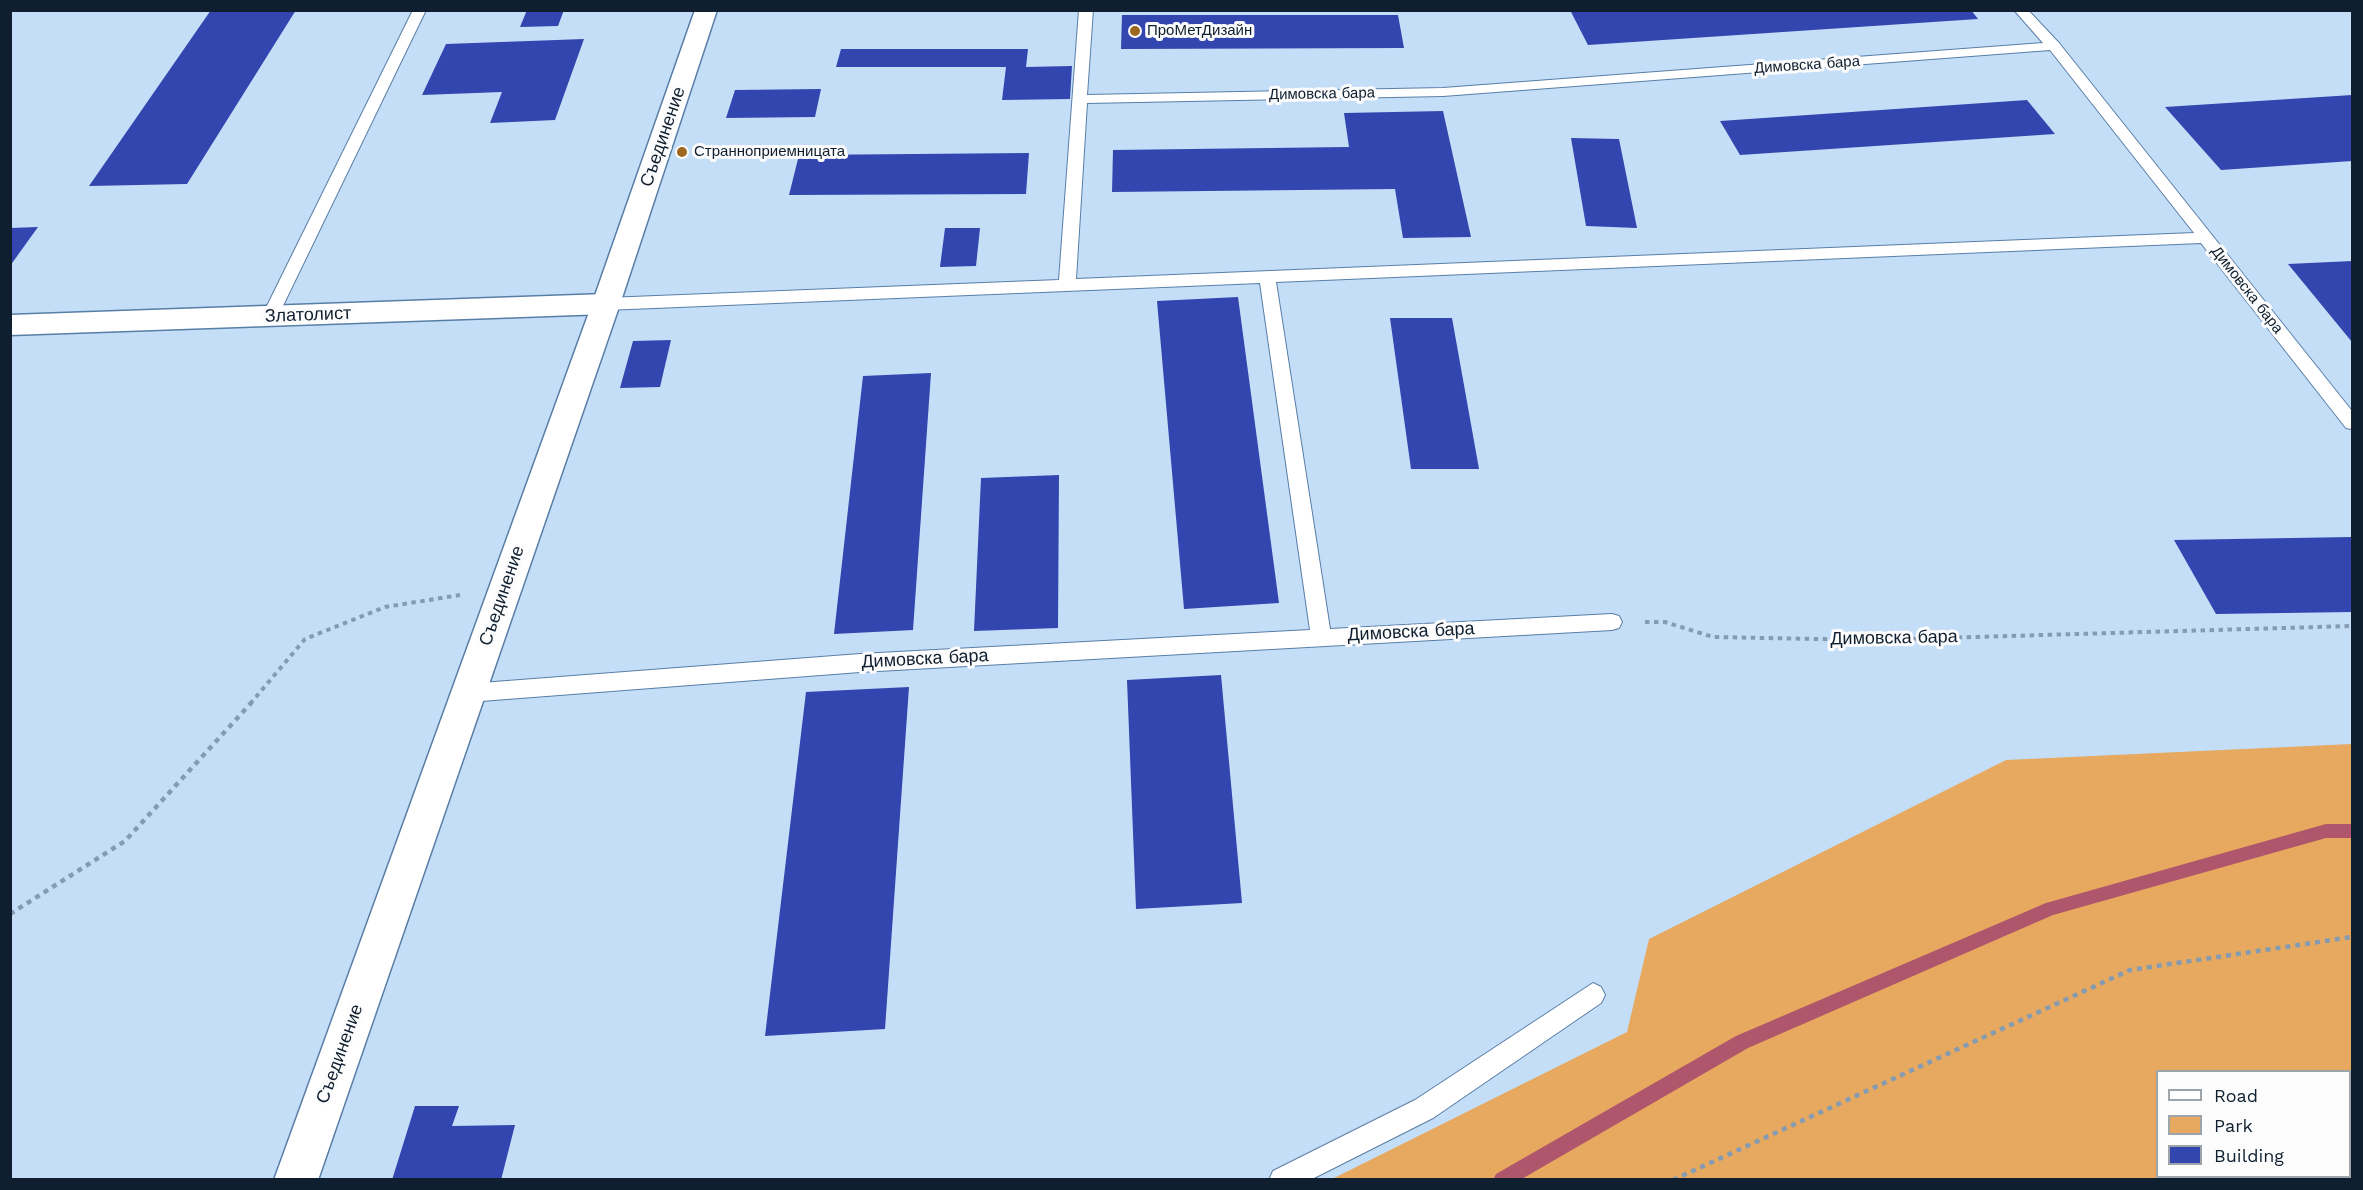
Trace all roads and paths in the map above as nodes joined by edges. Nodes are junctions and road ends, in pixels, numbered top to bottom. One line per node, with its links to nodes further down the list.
1 (420, 10): 11 (lane)
2 (706, 10): 10 (street, Съединение)
3 (1086, 10): 6 (lane)
4 (2020, 10): 5 (lane)
5 (2054, 46): 6 (lane, Димовска бара); 7 (lane, Димовска бара)
6 (1081, 99): 9 (lane)
7 (2207, 238): 8 (lane); 13 (lane, Димовска бара)
8 (1267, 277): 9 (lane); 17 (lane)
9 (1067, 285): 10 (lane)
10 (606, 304): 11 (street, Златолист); 14 (street, Съединение)
11 (270, 316): 12 (street, Златолист)
12 (10, 325)
13 (2352, 423)
14 (505, 588): 18 (street, Съединение); 19 (path)
15 (1612, 622): 16 (path, Димовска бара); 17 (lane, Димовска бара)
16 (2352, 626)
17 (1321, 636): 18 (lane, Димовска бара)
18 (468, 693): 22 (street, Съединение)
19 (10, 914)
20 (2352, 938): 24 (path)
21 (1593, 995): 23 (lane)
22 (296, 1179)
23 (1282, 1179)
24 (1673, 1179)

